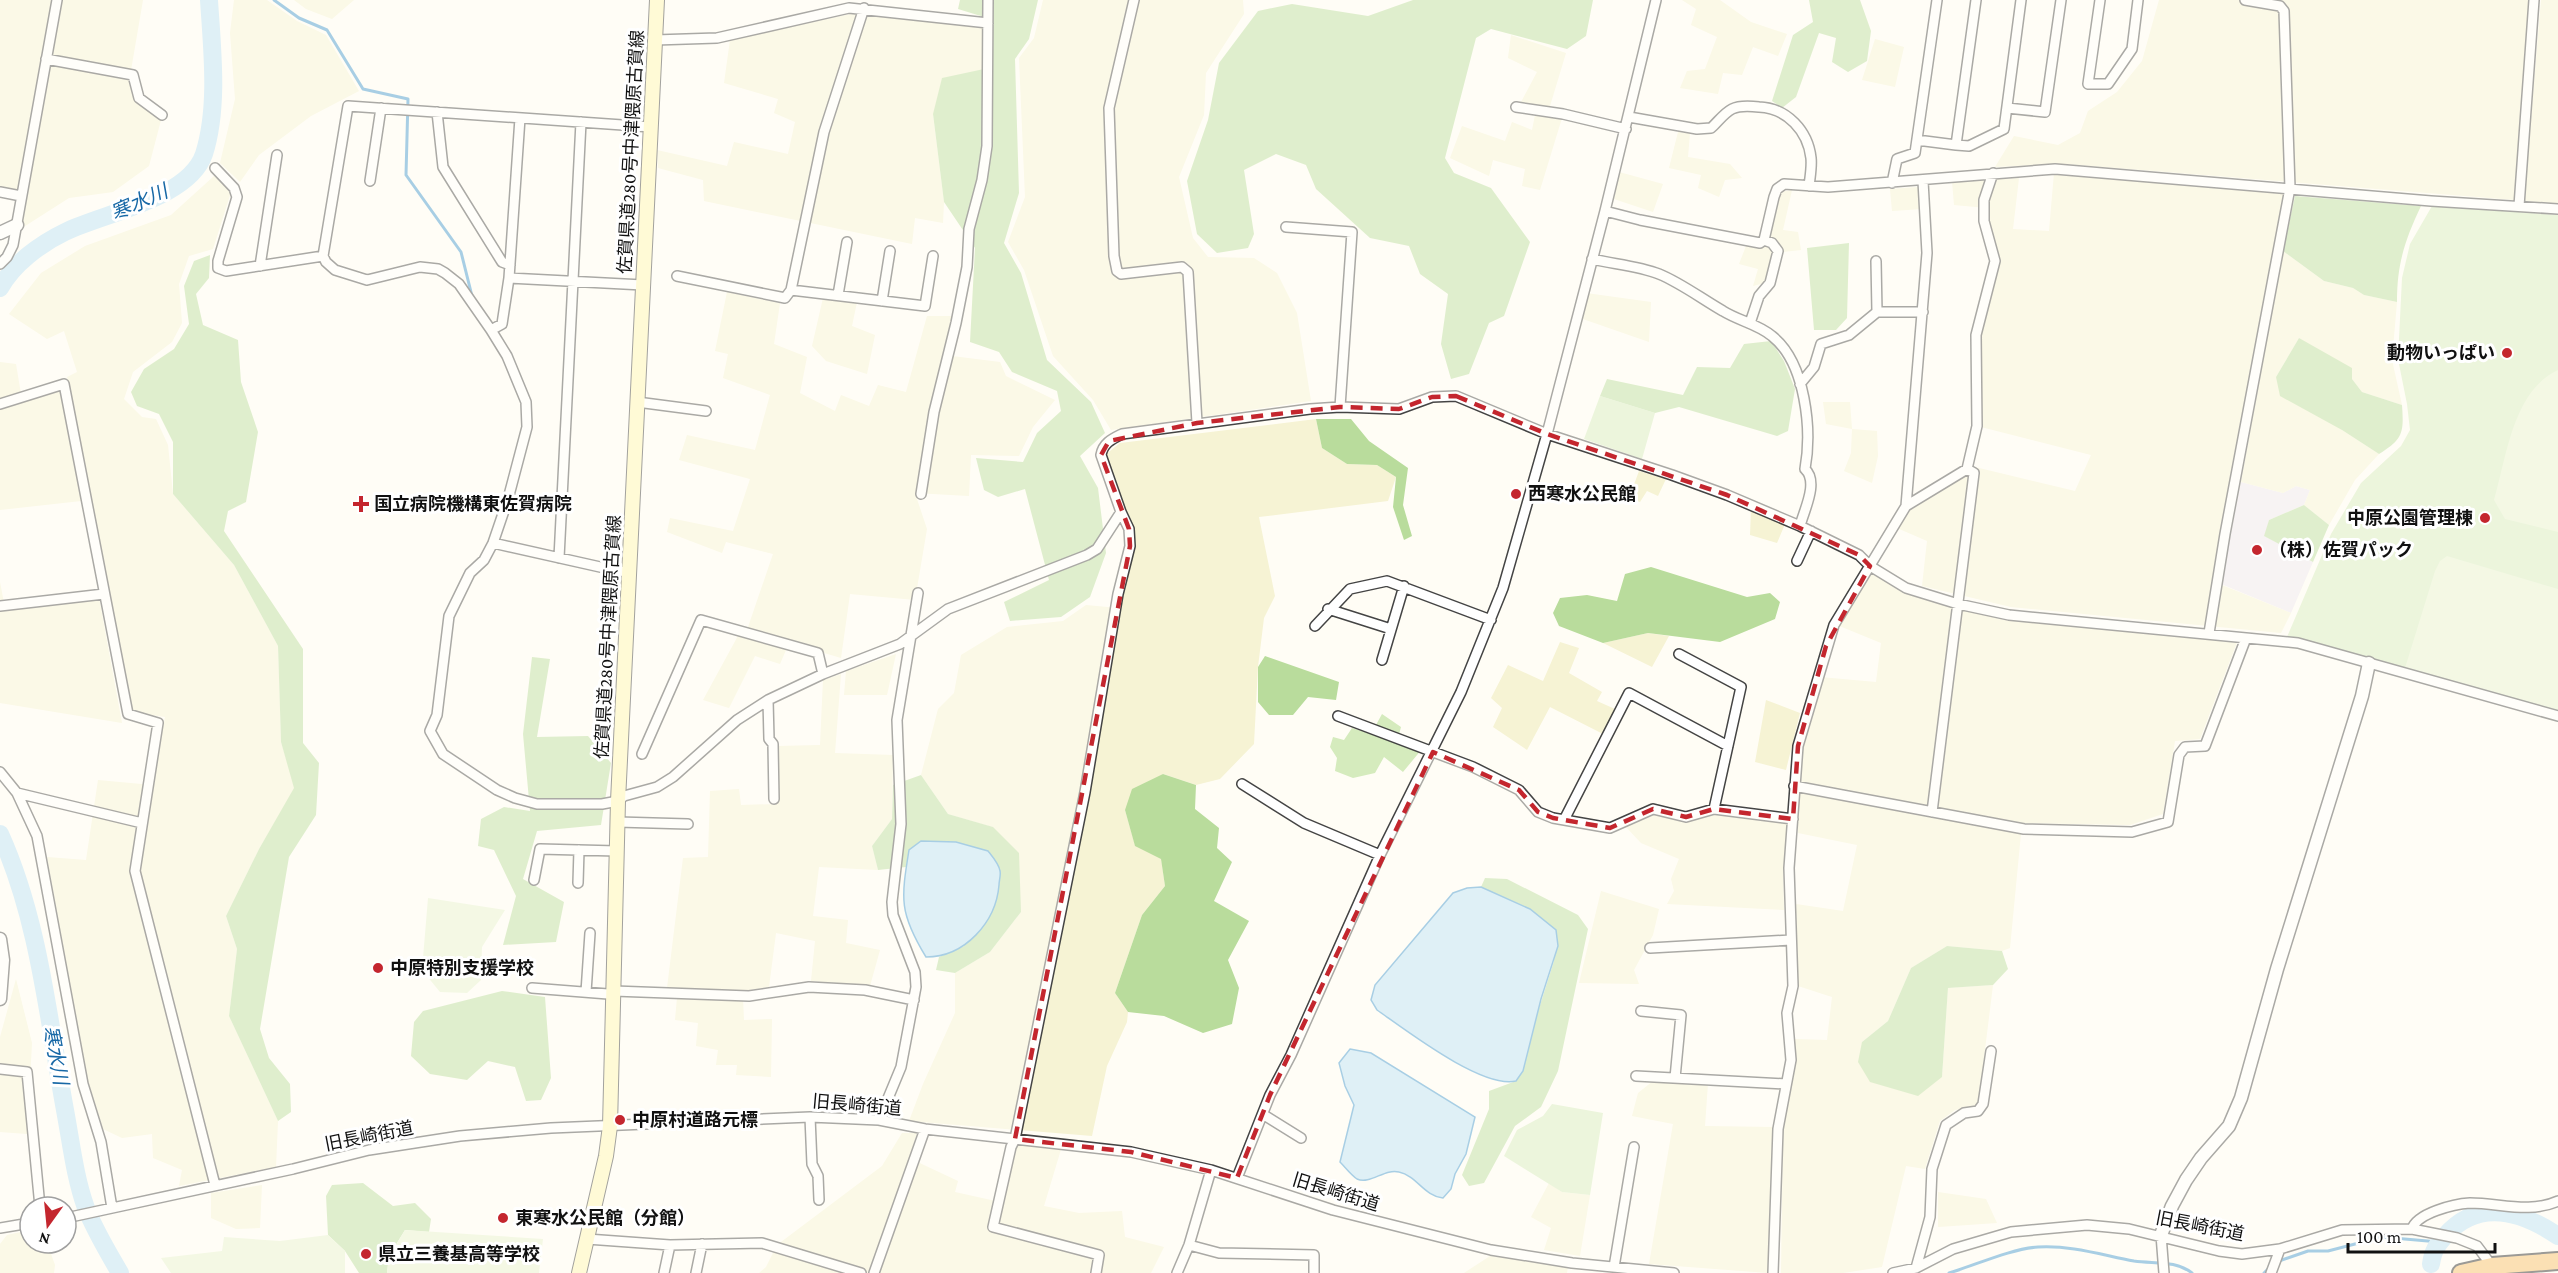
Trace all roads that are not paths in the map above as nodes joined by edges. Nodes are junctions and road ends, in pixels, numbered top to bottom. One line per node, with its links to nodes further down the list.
1 (57, 0): 17 (street)
2 (657, 0): 16 (main road, 佐賀県道280号中津隈原古賀線)
3 (988, 0): 15 (street)
4 (1134, 0): 72 (street)
5 (1656, 0): 23 (street)
6 (1937, 0): 28 (street)
7 (1976, 0): 29 (street)
8 (2021, 0): 20 (street)
9 (2061, 0): 20 (street)
10 (2100, 0): 11 (street)
11 (2138, 0)
12 (2245, 0): 37 (street)
13 (2534, 0): 40 (street)
14 (864, 8): 15 (street); 16 (street); 60 (street)
15 (987, 23): 75 (street)
16 (655, 40): 26 (main road, 佐賀県道280号中津隈原古賀線)
17 (46, 59): 22 (street); 39 (street)
18 (1516, 107): 27 (street)
19 (381, 108): 21 (street); 33 (street); 49 (street)
20 (2007, 108): 29 (street)
21 (437, 112): 24 (street); 54 (street)
22 (162, 115)
23 (1629, 117): 27 (street); 36 (street)
24 (520, 118): 25 (street); 54 (street)
25 (581, 122): 26 (street); 58 (street)
26 (651, 127): 59 (main road, 佐賀県道280号中津隈原古賀線)
27 (1626, 129): 42 (street)
28 (1917, 140): 29 (street); 35 (street)
29 (1956, 146)
30 (277, 155): 55 (street)
31 (215, 168): 55 (street)
32 (1993, 173): 34 (street); 37 (street); 74 (street)
33 (370, 181)
34 (1923, 181): 35 (street); 64 (street)
35 (1892, 183): 36 (street)
36 (1809, 186): 46 (street)
37 (2290, 188): 40 (street); 94 (street)
38 (0, 192): 39 (street)
39 (21, 196): 43 (street)
40 (2519, 206): 41 (street)
41 (2558, 209)
42 (1605, 211): 46 (street); 51 (street)
43 (16, 225): 45 (street); 53 (street)
44 (1286, 227): 70 (street)
45 (0, 233)
46 (1764, 240): 65 (street)
47 (847, 242): 61 (street)
48 (890, 251): 62 (street)
49 (323, 256): 55 (street); 66 (street)
50 (933, 256): 62 (street)
51 (1592, 259): 65 (street); 73 (street)
52 (1876, 261): 63 (street)
53 (0, 264)
54 (510, 265): 57 (street)
55 (260, 266)
56 (677, 276): 60 (street)
57 (510, 278): 58 (street); 66 (street)
58 (573, 281): 59 (street); 81 (street)
59 (643, 285): 68 (main road, 佐賀県道280号中津隈原古賀線)
60 (791, 290): 61 (street)
61 (838, 296): 62 (street)
62 (882, 301)
63 (1877, 312): 64 (street); 67 (street)
64 (1923, 312): 76 (street)
65 (1750, 323): 67 (street)
66 (491, 330): 80 (street)
67 (1800, 384): 78 (street)
68 (637, 402): 71 (street); 84 (main road, 佐賀県道280号中津隈原古賀線)
69 (0, 404): 87 (street)
70 (1340, 407): 72 (street); 73 (street)
71 (706, 411)
72 (1197, 423): 77 (street)
73 (1547, 434): 78 (street); 91 (street)
74 (1967, 469): 76 (street); 88 (street)
75 (921, 494)
76 (1906, 506): 83 (street)
77 (1121, 512): 95 (street); 146 (street)
78 (1800, 526): 79 (street)
79 (1811, 531): 82 (street); 83 (street)
80 (493, 543): 81 (street); 112 (street)
81 (559, 558): 84 (street)
82 (1797, 561)
83 (1870, 566): 88 (street); 109 (street)
84 (629, 572): 112 (main road, 佐賀県道280号中津隈原古賀線)
85 (1404, 586): 90 (street); 91 (street); 93 (street)
86 (918, 593): 95 (street)
87 (104, 594): 89 (street); 118 (street)
88 (1958, 604): 94 (street); 114 (street)
89 (0, 606)
90 (1328, 609): 92 (street); 93 (street)
91 (1491, 620): 105 (street)
92 (1315, 626)
93 (1391, 629): 98 (street)
94 (2209, 633): 96 (street)
95 (911, 634): 100 (street); 133 (street)
96 (2246, 638): 99 (street); 114 (street)
97 (1679, 654): 104 (street)
98 (1382, 660)
99 (2369, 663): 103 (street); 159 (street)
100 (823, 674): 101 (street); 106 (street)
101 (768, 700): 111 (street); 112 (street)
102 (1338, 716): 105 (street)
103 (2558, 716)
104 (1728, 746): 113 (street); 116 (street)
105 (1433, 752): 116 (street); 122 (street)
106 (642, 754)
107 (0, 772): 110 (street)
108 (1242, 784): 122 (street)
109 (1794, 786): 114 (street); 115 (street)
110 (17, 793): 118 (street); 154 (street)
111 (774, 799)
112 (618, 801): 117 (main road, 佐賀県道280号中津隈原古賀線)
113 (1714, 809): 115 (street); 116 (street)
114 (1932, 812)
115 (1793, 819): 127 (street)
116 (1564, 820)
117 (618, 822): 119 (street); 121 (main road, 佐賀県道280号中津隈原古賀線)
118 (142, 823): 150 (street)
119 (688, 824)
120 (579, 850): 121 (street); 123 (street); 124 (street)
121 (617, 851): 131 (main road, 佐賀県道280号中津隈原古賀線)
122 (1380, 855): 140 (street)
123 (534, 880)
124 (578, 883)
125 (590, 933): 130 (street)
126 (0, 939): 132 (street)
127 (1791, 940): 128 (street); 139 (street)
128 (1650, 948)
129 (532, 988): 130 (street)
130 (586, 992): 131 (street)
131 (614, 992): 133 (street); 143 (main road, 佐賀県道280号中津隈原古賀線)
132 (0, 999)
133 (914, 1000): 142 (street)
134 (1641, 1011): 138 (street)
135 (1991, 1051): 169 (street)
136 (0, 1069): 151 (street)
137 (1636, 1076): 138 (street)
138 (1676, 1078): 139 (street)
139 (1786, 1084): 180 (street)
140 (1264, 1115): 145 (street); 149 (street)
141 (810, 1117): 142 (street, 旧長崎街道); 143 (street, 旧長崎街道); 152 (street)
142 (879, 1120): 144 (street, 旧長崎街道)
143 (610, 1126): 150 (street, 旧長崎街道); 160 (main road, 佐賀県道280号中津隈原古賀線)
144 (925, 1129): 146 (street, 旧長崎街道); 175 (street)
145 (1301, 1138)
146 (1015, 1139): 148 (street, 旧長崎街道); 176 (street)
147 (1634, 1147): 167 (street)
148 (1211, 1170): 149 (street, 旧長崎街道); 163 (street)
149 (1237, 1178): 168 (street, 旧長崎街道)
150 (215, 1185): 154 (street, 旧長崎街道)
151 (39, 1195)
152 (819, 1200)
153 (2558, 1201): 158 (street)
154 (112, 1208): 155 (street, 旧長崎街道)
155 (78, 1215)
156 (18, 1225): 157 (street)
157 (0, 1228)
158 (2412, 1229): 164 (street, 旧長崎街道); 166 (street, 旧長崎街道)
159 (2161, 1235): 164 (street, 旧長崎街道); 169 (street, 旧長崎街道); 170 (street)
160 (587, 1239): 162 (street); 171 (main road, 佐賀県道280号中津隈原古賀線)
161 (702, 1244): 162 (street); 173 (street); 174 (street)
162 (670, 1245): 172 (street)
163 (1189, 1245): 177 (street); 178 (street)
164 (2280, 1249): 182 (street)
165 (2558, 1261): 166 (highway)
166 (2492, 1266): 183 (highway)
167 (1614, 1267): 168 (street, 旧長崎街道); 179 (street, 旧長崎街道)
168 (1571, 1268)
169 (1916, 1268): 181 (street, 旧長崎街道)
170 (2163, 1268)
171 (579, 1273)
172 (664, 1273)
173 (696, 1273)
174 (861, 1273)
175 (874, 1273)
176 (1096, 1273)
177 (1177, 1273)
178 (1314, 1273)
179 (1674, 1273)
180 (1773, 1273)
181 (1893, 1273)
182 (2271, 1273)
183 (2461, 1273)

